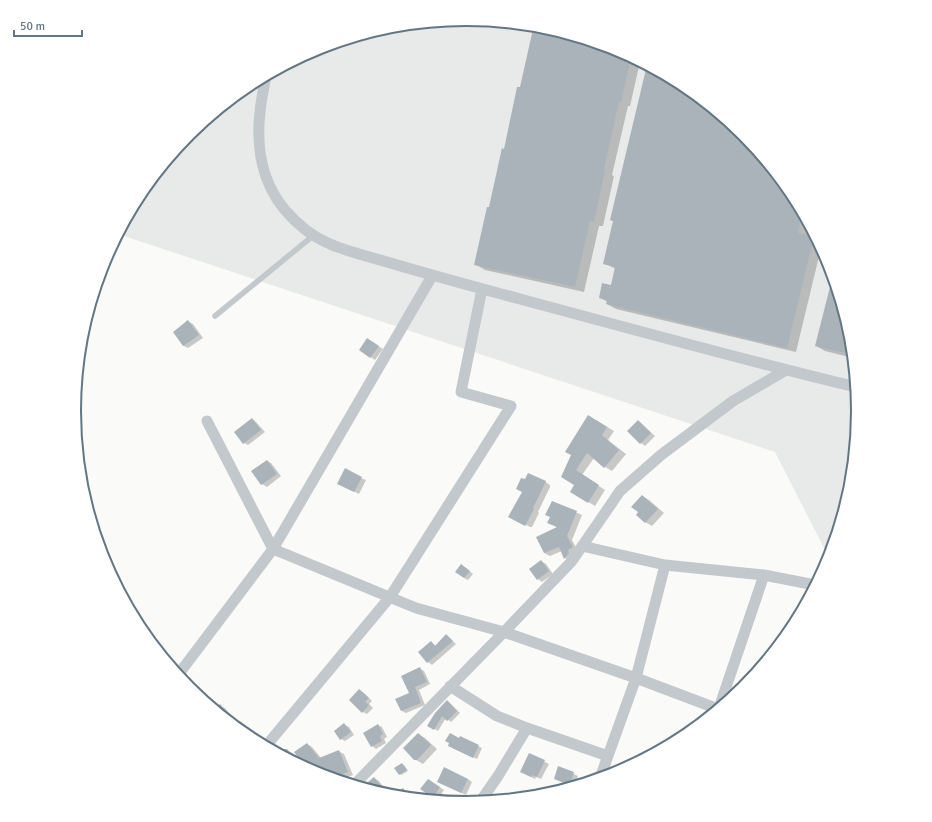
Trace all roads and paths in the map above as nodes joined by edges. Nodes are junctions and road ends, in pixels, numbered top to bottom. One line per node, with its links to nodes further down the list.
1 (265, 84): 2 (street)
2 (314, 235): 3 (street); 5 (lane)
3 (432, 276): 4 (street); 10 (street)
4 (482, 289): 6 (street); 14 (street)
5 (215, 316)
6 (786, 370): 7 (street); 9 (street)
7 (850, 386)
8 (207, 421): 10 (street)
9 (582, 546): 11 (street); 15 (street)
10 (273, 548): 14 (street); 16 (street)
11 (665, 565): 12 (street); 17 (street)
12 (764, 575): 13 (street); 19 (street)
13 (809, 584)
14 (390, 597): 15 (street); 22 (street)
15 (504, 632): 17 (street); 18 (street)
16 (182, 670)
17 (636, 678): 20 (street); 23 (street)
18 (450, 686): 21 (street); 25 (street)
19 (721, 699)
20 (713, 706)
21 (527, 728): 23 (street); 26 (street)
22 (269, 742)
23 (608, 756): 24 (street)
24 (603, 771)
25 (358, 781)
26 (485, 795)

